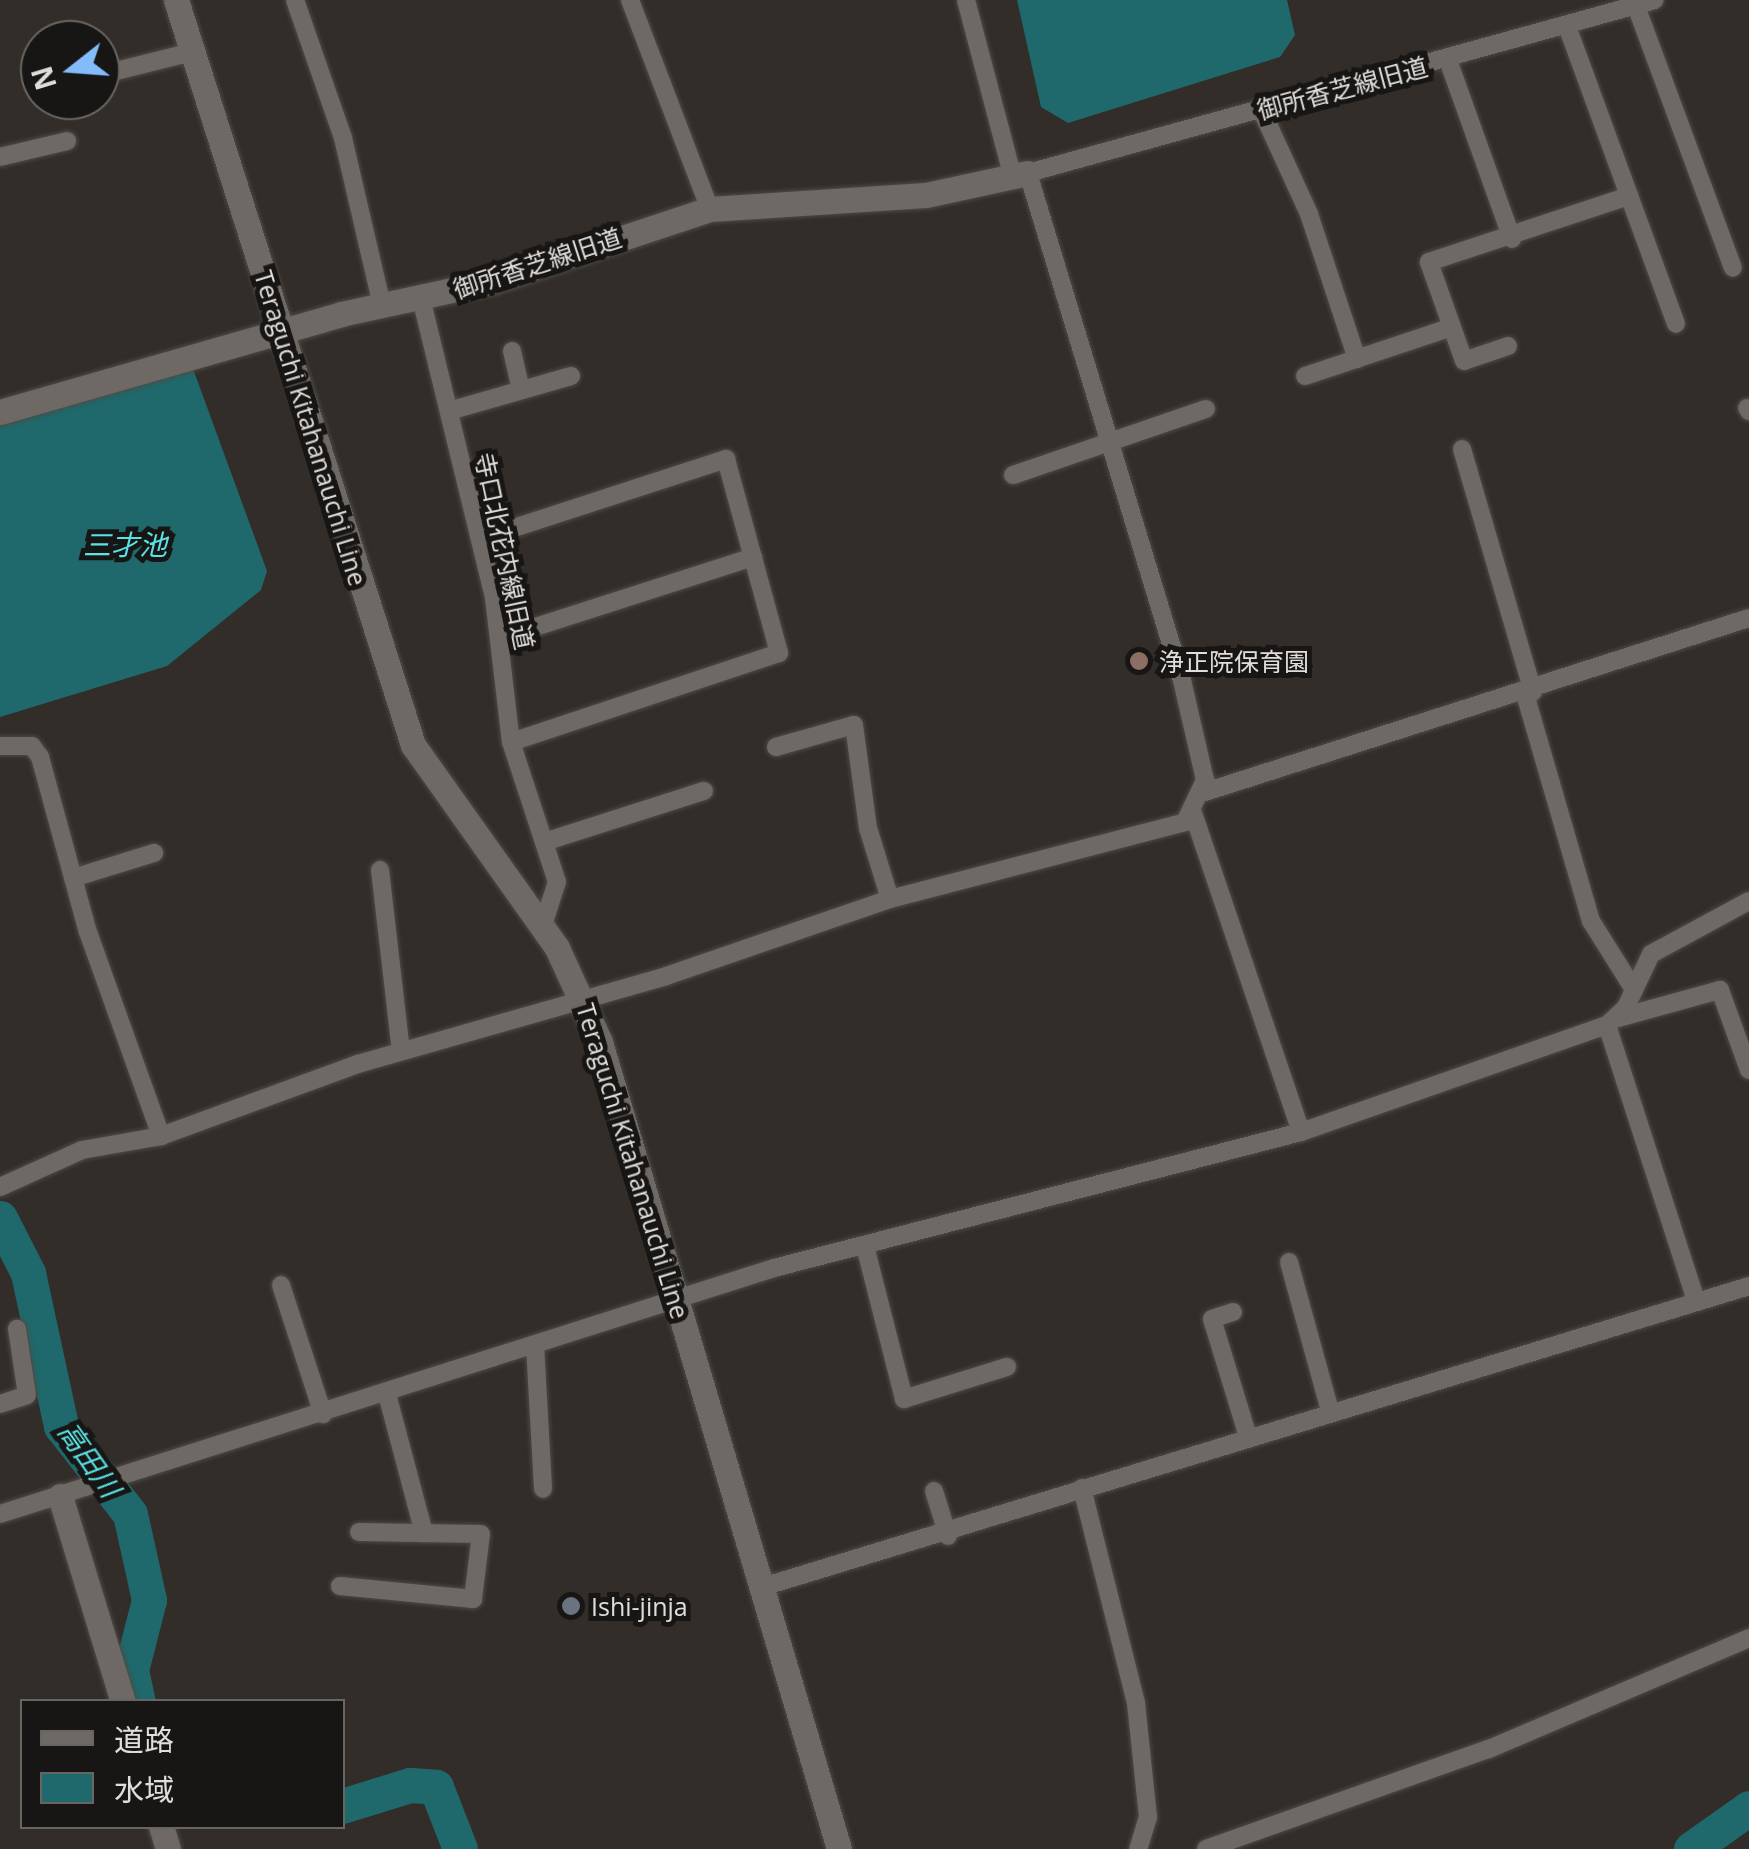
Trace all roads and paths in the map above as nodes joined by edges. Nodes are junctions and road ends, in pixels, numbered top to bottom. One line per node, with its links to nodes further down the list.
1 (176, 0): 8 (main road, Teraguchi Kitahanauchi Line)
2 (295, 0): 20 (street)
3 (630, 0): 16 (street)
4 (966, 0): 14 (street)
5 (1655, 0): 6 (street, 御所香芝線旧道)
6 (1628, 5): 7 (street, 御所香芝線旧道); 18 (street)
7 (1566, 26): 9 (street, 御所香芝線旧道); 15 (street)
8 (192, 52): 10 (street); 23 (main road, Teraguchi Kitahanauchi Line)
9 (1448, 60): 11 (street, 御所香芝線旧道); 17 (street)
10 (120, 70)
11 (1261, 109): 14 (street, 御所香芝線旧道); 26 (street)
12 (67, 141): 13 (street)
13 (0, 157)
14 (1020, 176): 16 (main road, 御所香芝線旧道); 33 (street)
15 (1629, 196): 17 (street); 21 (street)
16 (710, 209): 19 (main road, 御所香芝線旧道)
17 (1512, 239): 22 (street)
18 (1732, 268)
19 (421, 298): 20 (main road, 御所香芝線旧道); 31 (street, 寺口北花内線旧道)
20 (382, 306): 23 (main road, 御所香芝線旧道)
21 (1676, 324)
22 (1452, 327): 24 (street); 26 (street)
23 (281, 332): 32 (main road, 御所香芝線旧道); 53 (main road, Teraguchi Kitahanauchi Line)
24 (1508, 346)
25 (512, 351): 29 (street)
26 (1357, 359): 28 (street)
27 (571, 376): 29 (street)
28 (1305, 376)
29 (522, 390): 31 (street)
30 (1206, 408): 33 (street)
31 (448, 411): 36 (street, 寺口北花内線旧道)
32 (0, 412)
33 (1111, 442): 35 (street); 45 (street)
34 (1462, 449): 40 (street)
35 (1012, 475)
36 (480, 539): 37 (street); 39 (street, 寺口北花内線旧道)
37 (753, 558): 39 (street); 41 (street)
38 (1749, 618): 40 (street)
39 (501, 638): 41 (street, 寺口北花内線旧道)
40 (1529, 693): 45 (street); 54 (street)
41 (512, 742): 47 (street, 寺口北花内線旧道)
42 (0, 746): 50 (street)
43 (776, 747): 51 (street)
44 (704, 791): 47 (street)
45 (1205, 792): 46 (street)
46 (1193, 814): 51 (street); 60 (street)
47 (544, 842): 53 (street, 寺口北花内線旧道)
48 (154, 853): 50 (street)
49 (380, 870): 58 (street)
50 (73, 878): 61 (street)
51 (890, 899): 55 (street)
52 (1749, 902): 54 (street)
53 (542, 928): 55 (main road, Teraguchi Kitahanauchi Line)
54 (1633, 988): 57 (street)
55 (584, 998): 58 (street); 67 (main road, Teraguchi Kitahanauchi Line)
56 (1741, 1018): 57 (street); 59 (street)
57 (1612, 1022): 60 (street); 68 (street)
58 (402, 1051): 61 (street)
59 (1749, 1070)
60 (1301, 1132): 63 (street)
61 (160, 1136): 62 (street)
62 (0, 1188)
63 (865, 1246): 67 (street); 72 (street)
64 (1289, 1262): 75 (street)
65 (281, 1285): 76 (street)
66 (1749, 1286): 68 (street)
67 (675, 1300): 71 (street); 87 (main road, Teraguchi Kitahanauchi Line)
68 (1696, 1300): 75 (street)
69 (1232, 1312): 77 (street)
70 (17, 1329): 74 (street)
71 (535, 1346): 73 (street); 79 (street)
72 (1008, 1367)
73 (387, 1394): 76 (street); 84 (street)
74 (0, 1404)
75 (1330, 1412): 77 (street)
76 (323, 1414): 81 (street)
77 (1248, 1437): 78 (street)
78 (1082, 1488): 85 (street); 91 (street)
79 (542, 1489)
80 (934, 1492): 85 (street)
81 (60, 1496): 82 (street); 89 (main road)
82 (0, 1514)
83 (359, 1532): 84 (street)
84 (424, 1532): 86 (street)
85 (948, 1536): 87 (street)
86 (340, 1586)
87 (760, 1588): 90 (main road, Teraguchi Kitahanauchi Line)
88 (1749, 1638): 92 (street)
89 (122, 1699)
90 (840, 1849)
91 (1138, 1849)
92 (1206, 1849)

